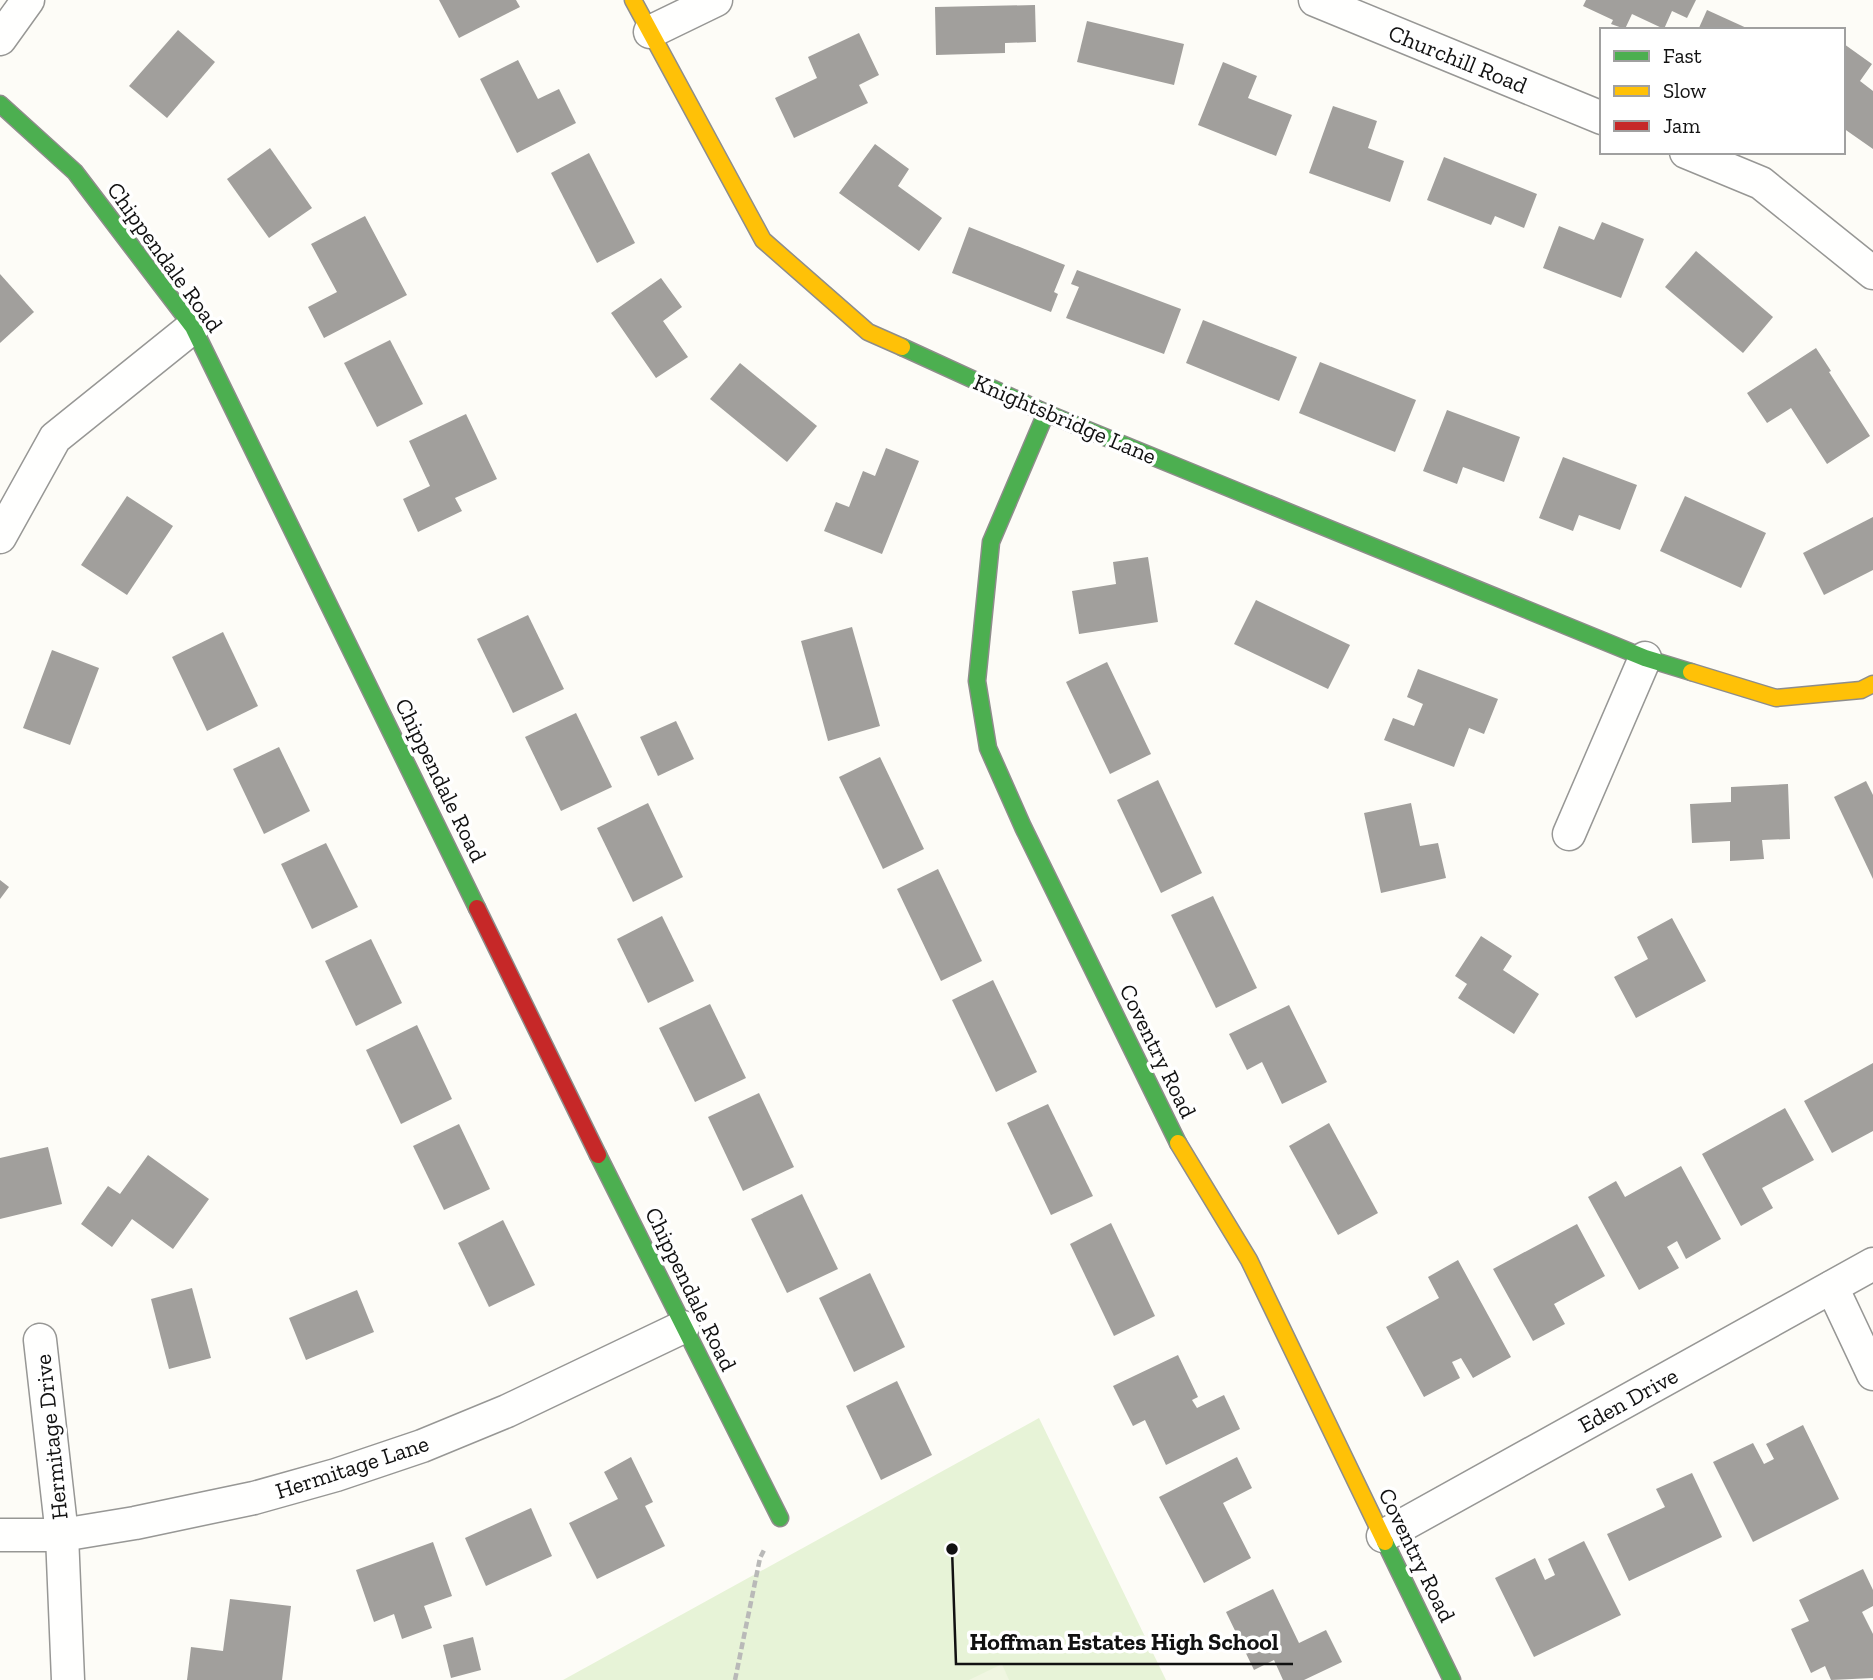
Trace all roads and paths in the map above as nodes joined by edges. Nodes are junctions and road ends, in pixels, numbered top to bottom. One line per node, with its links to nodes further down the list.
1 (28, 0): 6 (street)
2 (633, 0): 5 (street, Knightsbridge Lane)
3 (716, 0): 5 (street)
4 (1315, 0): 8 (street, Churchill Road)
5 (650, 32): 12 (street, Knightsbridge Lane)
6 (0, 39)
7 (0, 104): 11 (street, Chippendale Road)
8 (1600, 117)
9 (1691, 154): 10 (street)
10 (1873, 273)
11 (194, 327): 13 (street); 19 (street, Chippendale Road)
12 (1046, 413): 14 (street, Knightsbridge Lane); 25 (street, Coventry Road)
13 (0, 537)
14 (1645, 658): 15 (street, Knightsbridge Lane); 16 (street)
15 (1873, 684)
16 (1569, 834)
17 (1873, 1264): 18 (street, Eden Drive)
18 (1832, 1287): 21 (street); 25 (street, Eden Drive)
19 (683, 1327): 22 (street, Chippendale Road); 24 (street, Hermitage Lane)
20 (40, 1340): 24 (street, Hermitage Drive)
21 (1873, 1374)
22 (780, 1518): 27 (path)
23 (0, 1535): 24 (street, Hermitage Lane)
24 (62, 1535): 26 (street, Hermitage Drive)
25 (1383, 1536): 28 (street, Coventry Road)
26 (68, 1680)
27 (735, 1680)
28 (1452, 1680)

